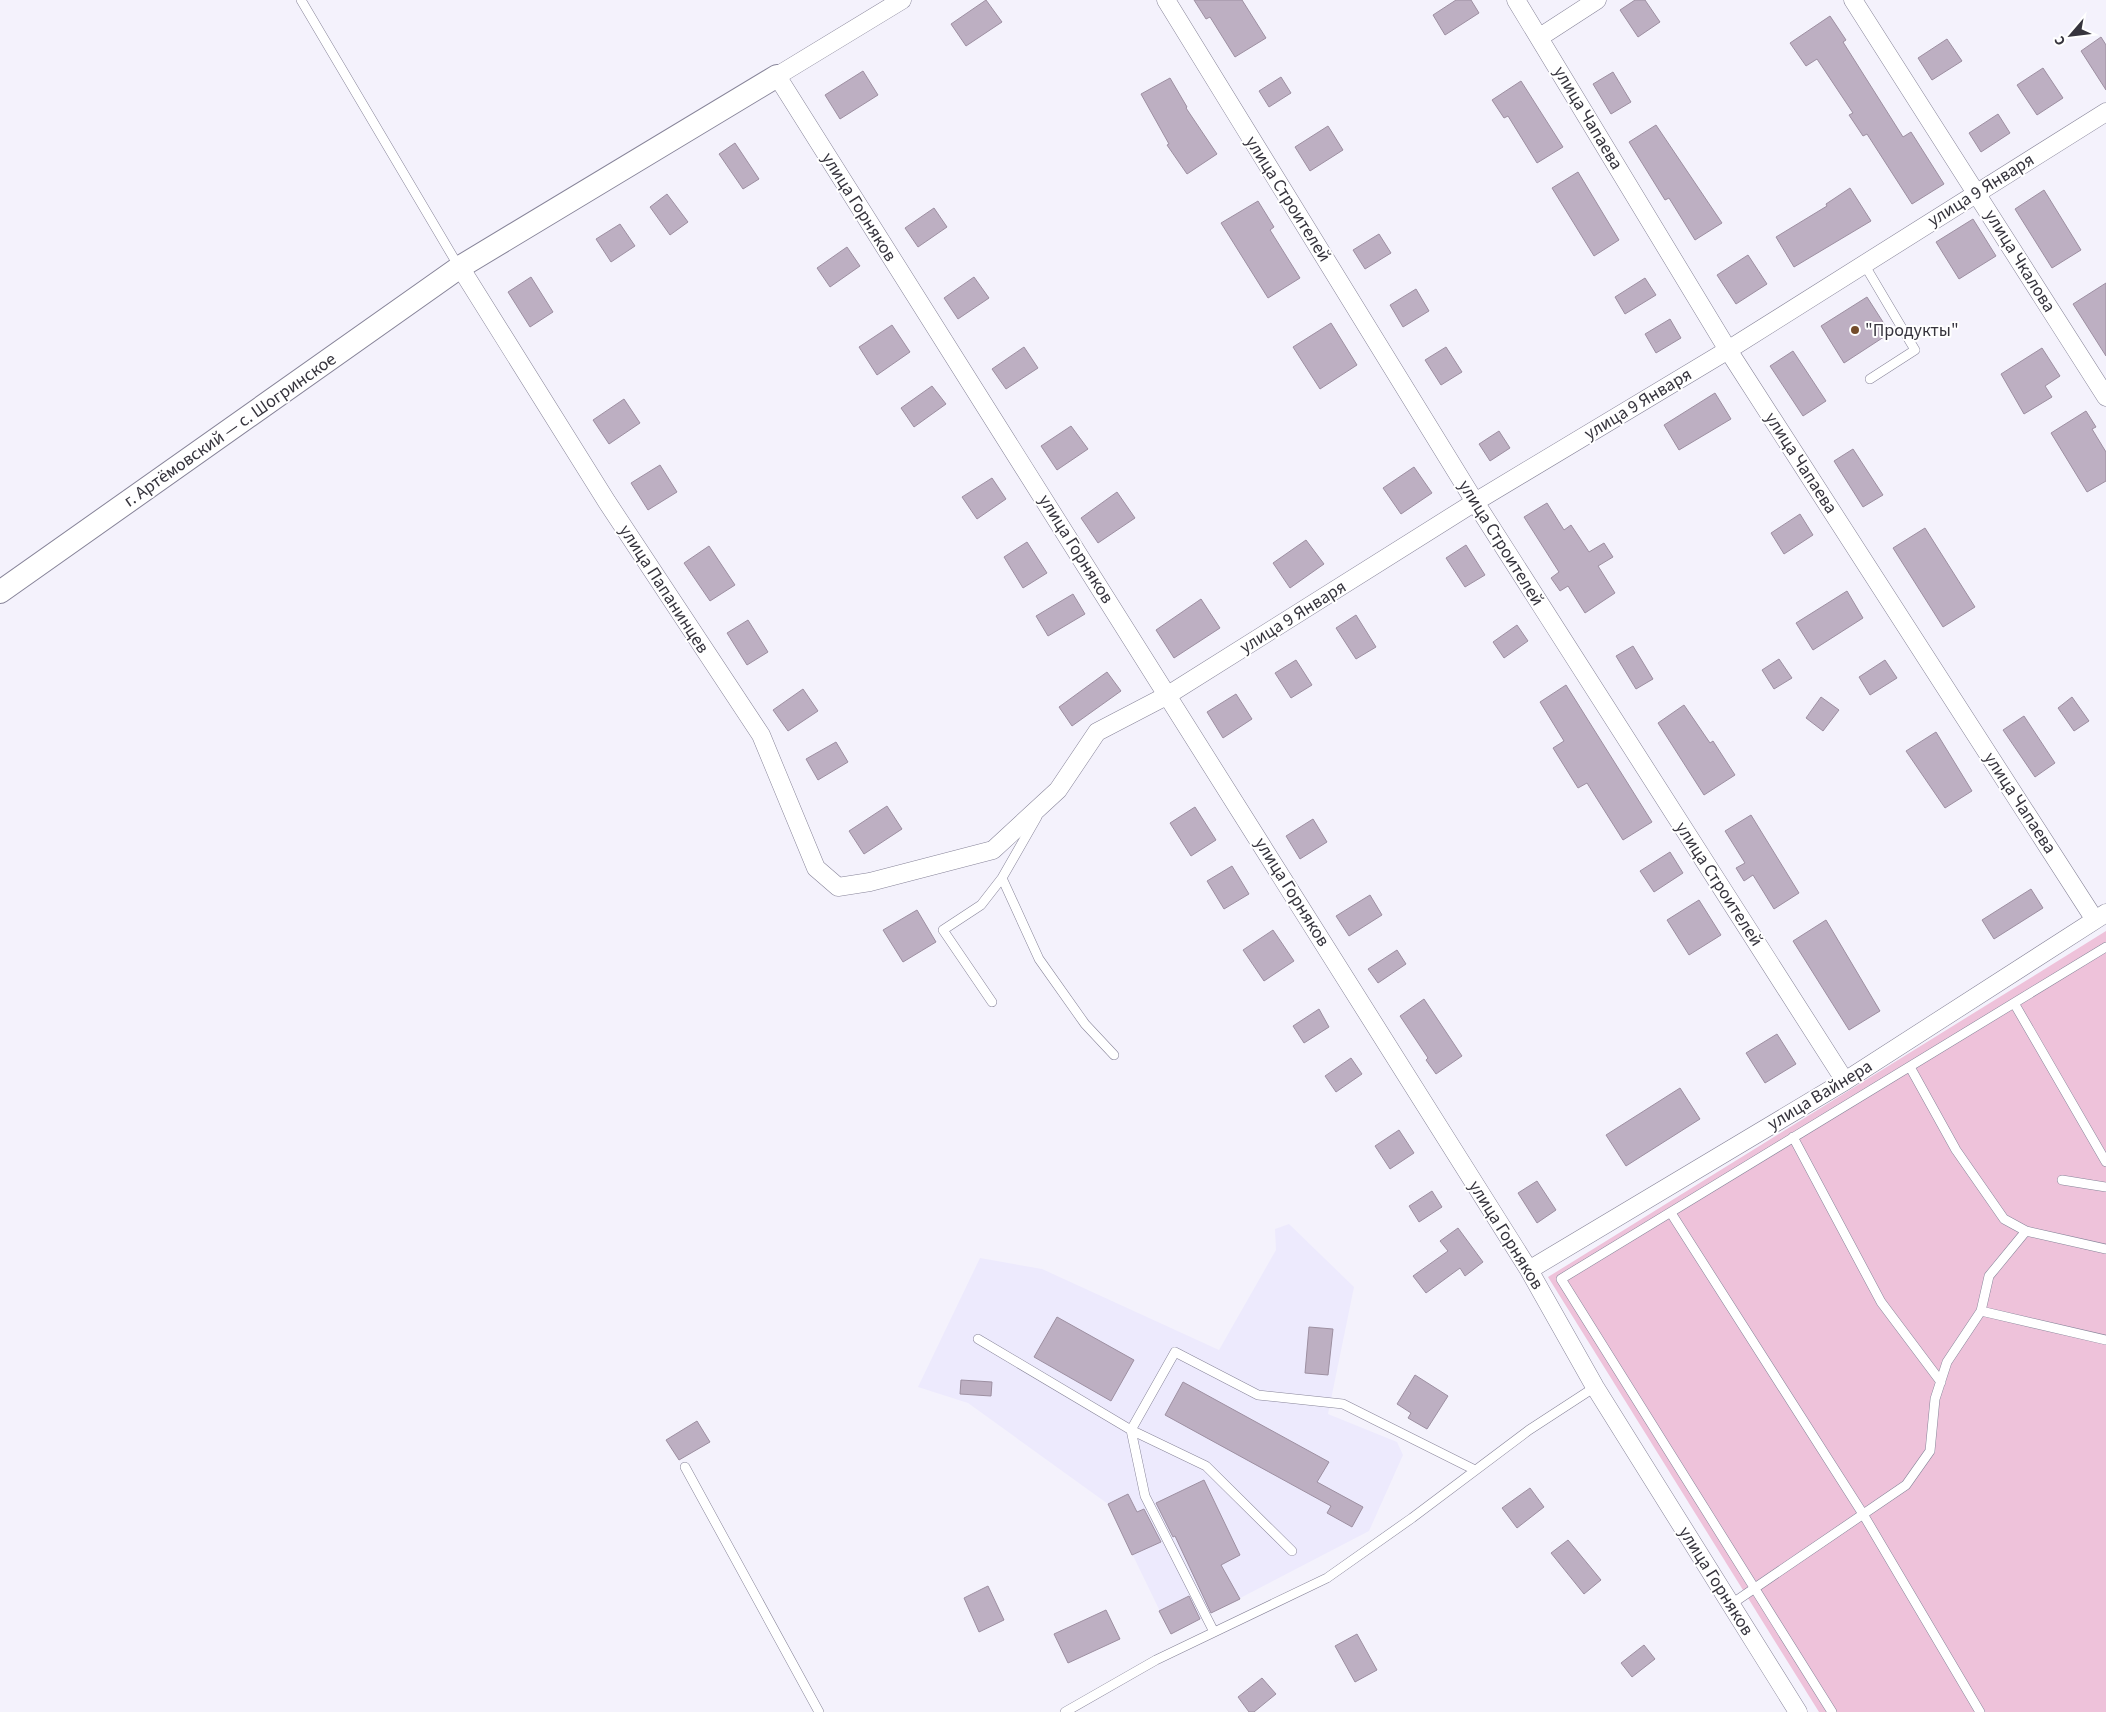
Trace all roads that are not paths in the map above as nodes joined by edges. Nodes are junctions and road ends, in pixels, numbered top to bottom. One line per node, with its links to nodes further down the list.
1 (300, 0): 12 (lane)
2 (902, 0): 8 (street)
3 (1166, 0): 16 (street, улица Строителей)
4 (1516, 0): 7 (street, улица Чапаева)
5 (1597, 0): 7 (street)
6 (1853, 0): 10 (street, улица Чкалова)
7 (1540, 38): 13 (street, улица Чапаева)
8 (777, 76): 12 (street, г. Артёмовский — с. Шогринское); 18 (street, улица Горняков)
9 (2106, 112): 10 (street, улица 9 Января)
10 (1976, 193): 11 (street, улица 9 Января); 15 (street, улица Чкалова)
11 (1864, 264): 13 (street, улица 9 Января); 14 (lane)
12 (460, 267): 17 (street, г. Артёмовский — с. Шогринское); 19 (street, улица Папанинцев)
13 (1728, 350): 16 (street, улица 9 Января); 21 (street, улица Чапаева)
14 (1870, 379)
15 (2106, 397)
16 (1475, 502): 18 (street, улица 9 Января); 27 (street, улица Строителей)
17 (0, 592)
18 (1168, 695): 19 (street, улица 9 Января); 35 (street, улица Горняков)
19 (1047, 799): 20 (lane)
20 (1002, 878): 23 (lane); 25 (lane)
21 (2101, 916): 27 (street, улица Вайнера)
22 (2106, 947): 24 (lane)
23 (992, 1002)
24 (2014, 1003): 26 (lane); 29 (lane)
25 (1114, 1055)
26 (1910, 1067): 28 (lane); 33 (lane)
27 (1845, 1081): 35 (street, улица Вайнера)
28 (1792, 1137): 32 (lane); 39 (lane)
29 (2106, 1162)
30 (2062, 1180): 31 (lane)
31 (2106, 1187)
32 (1671, 1213): 44 (lane); 46 (lane)
33 (2026, 1232): 34 (lane); 36 (lane)
34 (2106, 1249)
35 (1529, 1270): 40 (street, улица Горняков)
36 (1981, 1311): 38 (lane); 39 (lane)
37 (978, 1339): 41 (lane)
38 (2106, 1340)
39 (1940, 1382): 44 (lane)
40 (1595, 1387): 43 (lane); 47 (street, улица Горняков)
41 (1131, 1430): 43 (lane); 45 (lane); 48 (lane)
42 (685, 1467): 49 (lane)
43 (1475, 1470): 48 (lane)
44 (1863, 1514): 46 (lane); 53 (lane)
45 (1292, 1551)
46 (1755, 1588): 47 (lane); 52 (lane)
47 (1730, 1605): 51 (street, улица Горняков)
48 (1214, 1632): 50 (lane)
49 (819, 1712)
50 (1065, 1712)
51 (1798, 1712)
52 (1832, 1712)
53 (1980, 1712)

